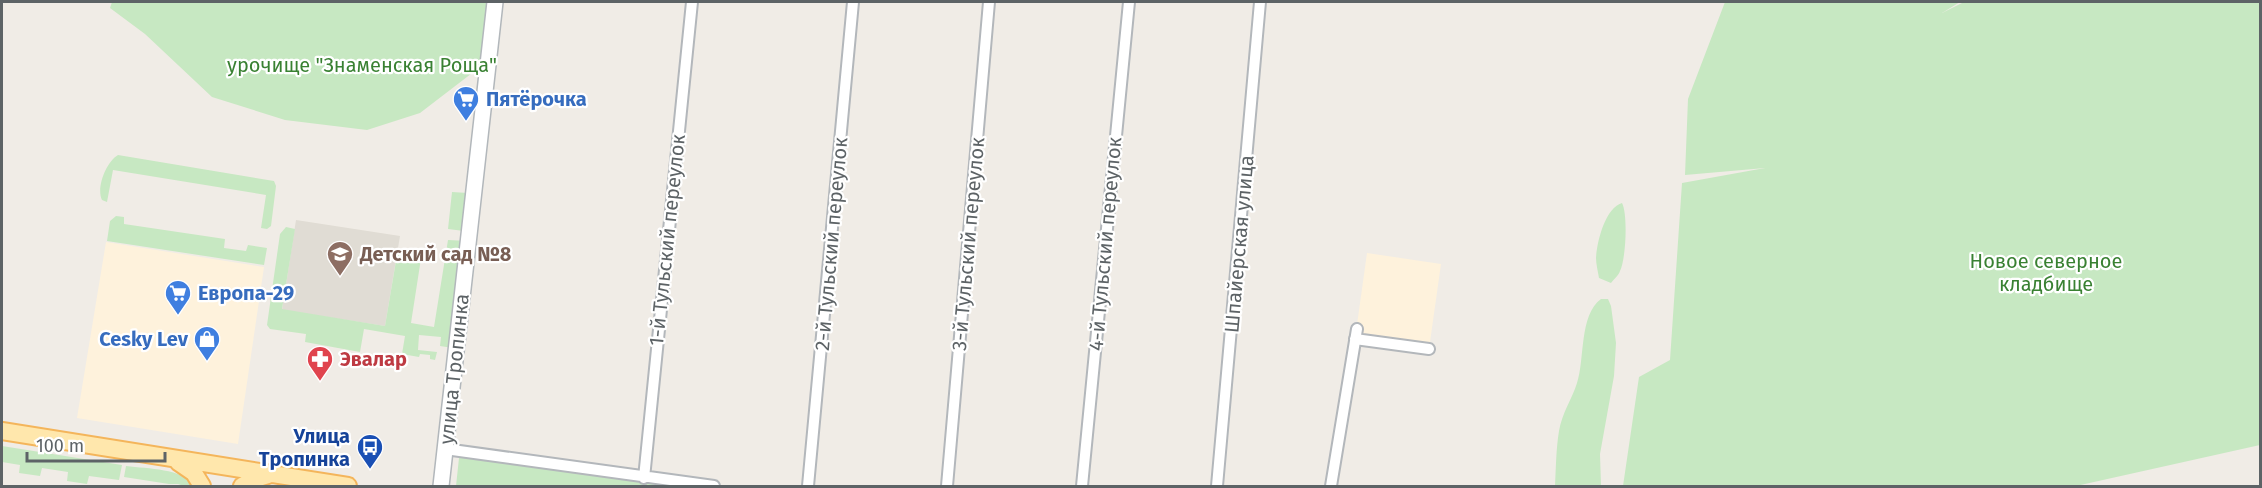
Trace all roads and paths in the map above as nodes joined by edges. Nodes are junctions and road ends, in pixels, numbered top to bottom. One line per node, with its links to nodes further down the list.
1 (495, 2): 9 (main road, улица Тропинка)
2 (692, 2): 12 (street, 1-й Тульский переулок)
3 (853, 2): 18 (street, 2-й Тульский переулок)
4 (989, 2): 19 (street, 3-й Тульский переулок)
5 (1129, 2): 20 (street, 4-й Тульский переулок)
6 (1260, 2): 21 (street, Шпайерская улица)
7 (1428, 349): 22 (street)
8 (2, 431): 10 (main road)
9 (446, 449): 12 (street); 16 (main road, улица Тропинка)
10 (174, 460): 11 (main road); 13 (main road)
11 (272, 475): 14 (main road); 15 (main road)
12 (644, 478): 17 (street)
13 (202, 486)
14 (242, 486)
15 (348, 486)
16 (441, 486)
17 (714, 486)
18 (808, 486)
19 (947, 486)
20 (1082, 486)
21 (1217, 486)
22 (1331, 486)

